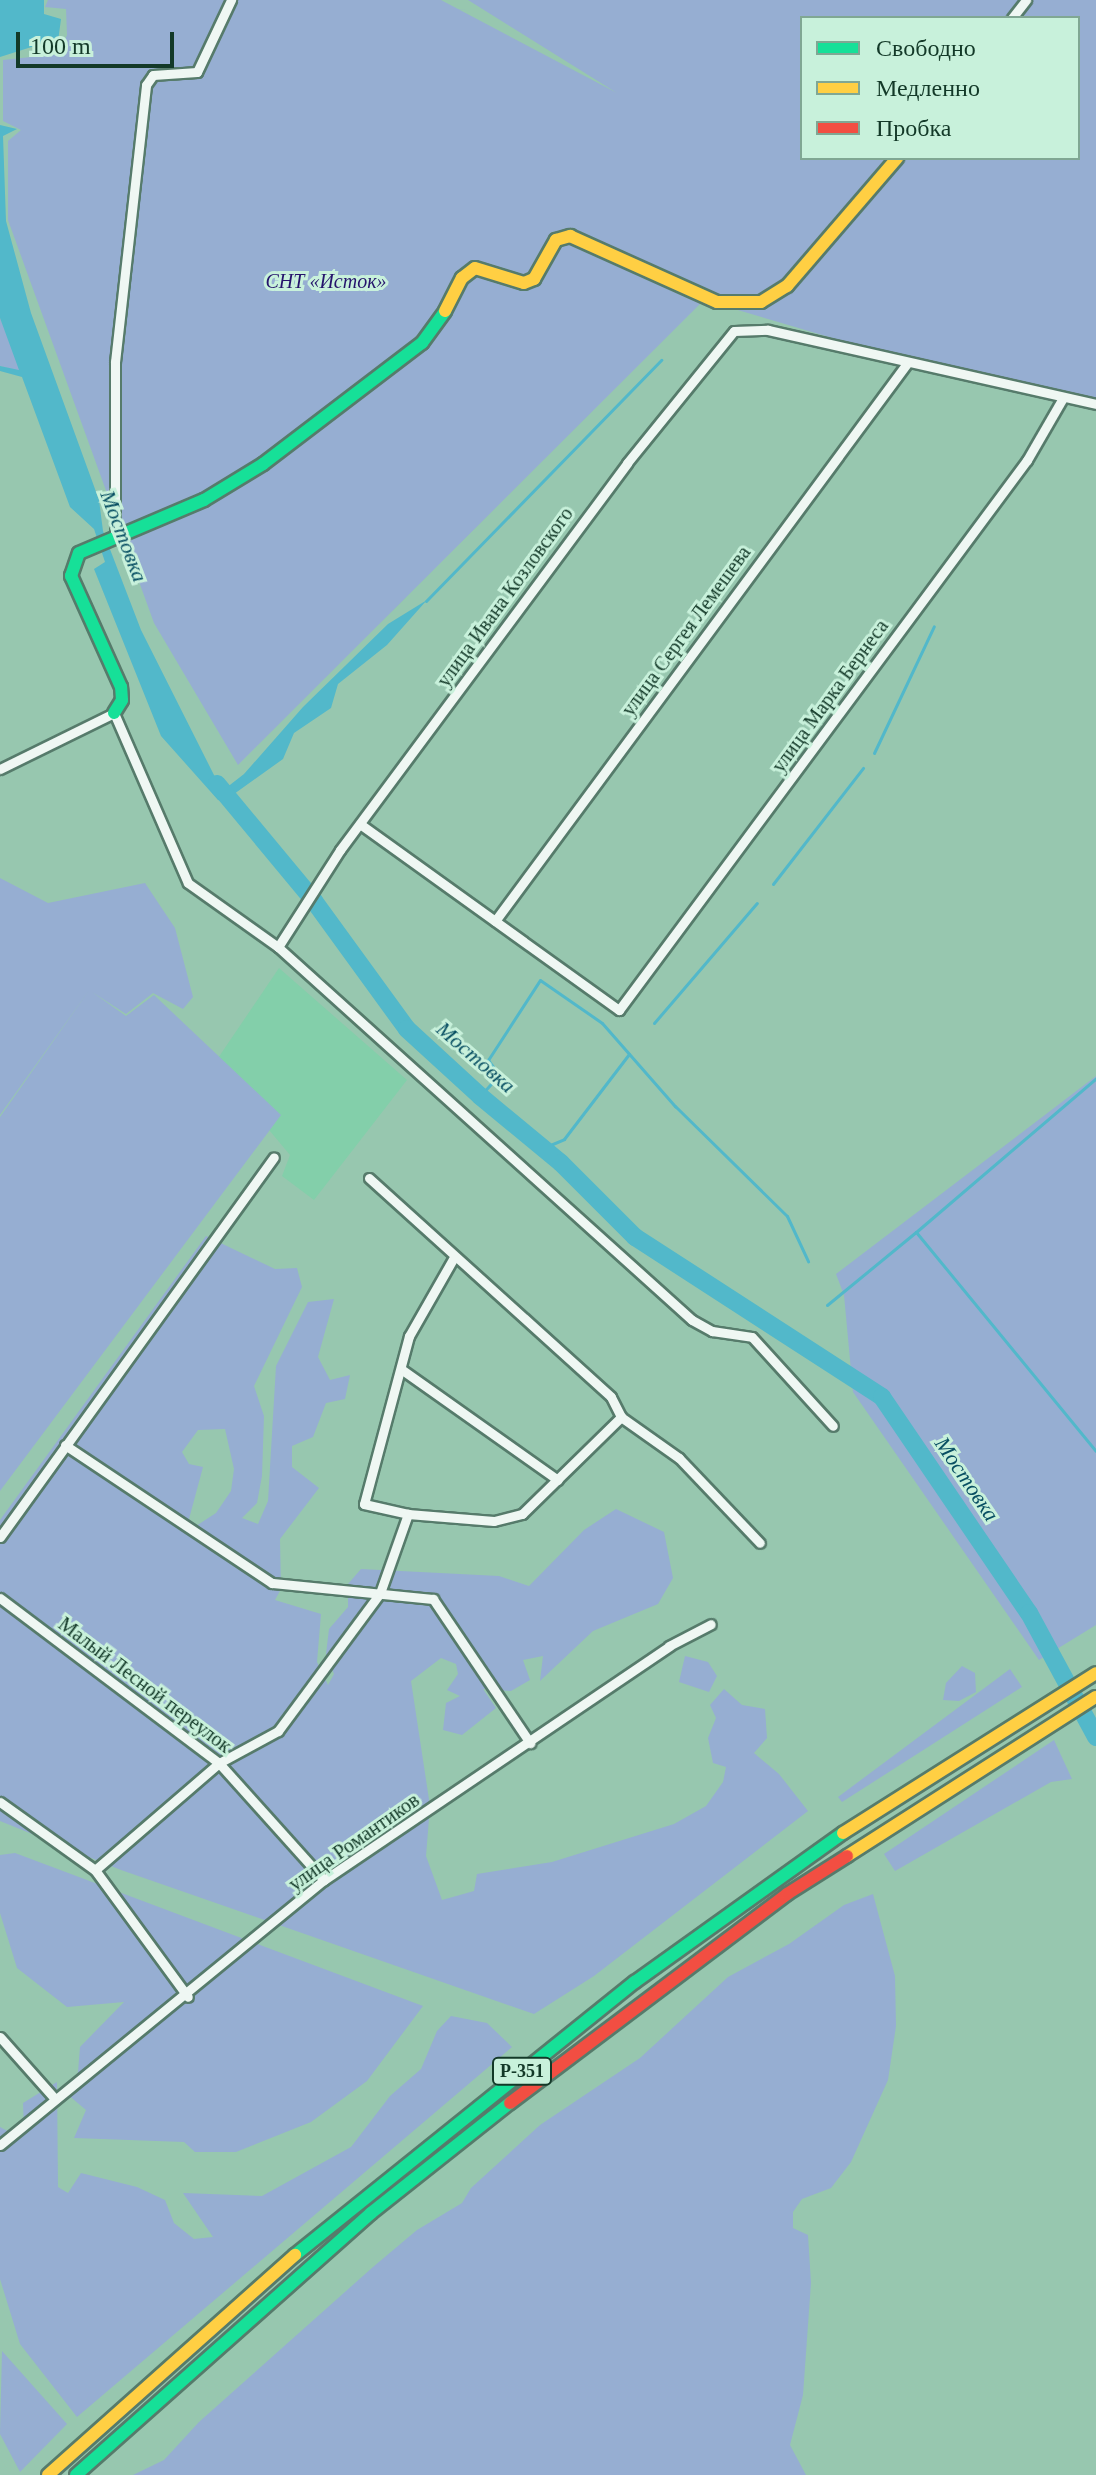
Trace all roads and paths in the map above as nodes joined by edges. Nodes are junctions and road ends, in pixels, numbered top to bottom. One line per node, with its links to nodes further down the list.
1 (231, 0): 8 (street)
2 (1026, 0): 3 (street)
3 (1014, 16)
4 (895, 160): 8 (main road)
5 (908, 362): 6 (street); 11 (street, улица Ивана Козловского); 12 (street, улица Сергея Лемешева)
6 (1063, 398): 7 (street); 12 (street, улица Марка Бернеса)
7 (1096, 404)
8 (112, 536): 9 (main road)
9 (114, 713): 10 (street); 13 (street)
10 (0, 769)
11 (360, 824): 12 (street); 13 (street, улица Ивана Козловского)
12 (495, 921)
13 (278, 947): 19 (street)
14 (274, 1157): 20 (street)
15 (369, 1178): 16 (street)
16 (453, 1259): 17 (street); 18 (street)
17 (401, 1369): 21 (street); 22 (street)
18 (621, 1417): 21 (street); 24 (street)
19 (833, 1426)
20 (65, 1445): 23 (street); 25 (street)
21 (558, 1480): 22 (street)
22 (408, 1514): 25 (street)
23 (0, 1537)
24 (760, 1543)
25 (380, 1593): 30 (street); 31 (street)
26 (0, 1598): 31 (street, Малый Лесной переулок)
27 (711, 1624): 30 (street, улица Романтиков)
28 (1092, 1675): 39 (main road, Р-351)
29 (1096, 1697): 40 (main road, Р-351)
30 (530, 1743): 34 (street, улица Романтиков)
31 (219, 1763): 33 (street); 34 (street, Малый Лесной переулок)
32 (0, 1802): 33 (street)
33 (95, 1870): 35 (street)
34 (324, 1880): 35 (street, улица Романтиков)
35 (188, 1997): 37 (street, улица Романтиков)
36 (0, 2037): 37 (street)
37 (55, 2099): 38 (street, улица Романтиков)
38 (0, 2145)
39 (48, 2475)
40 (76, 2475)

